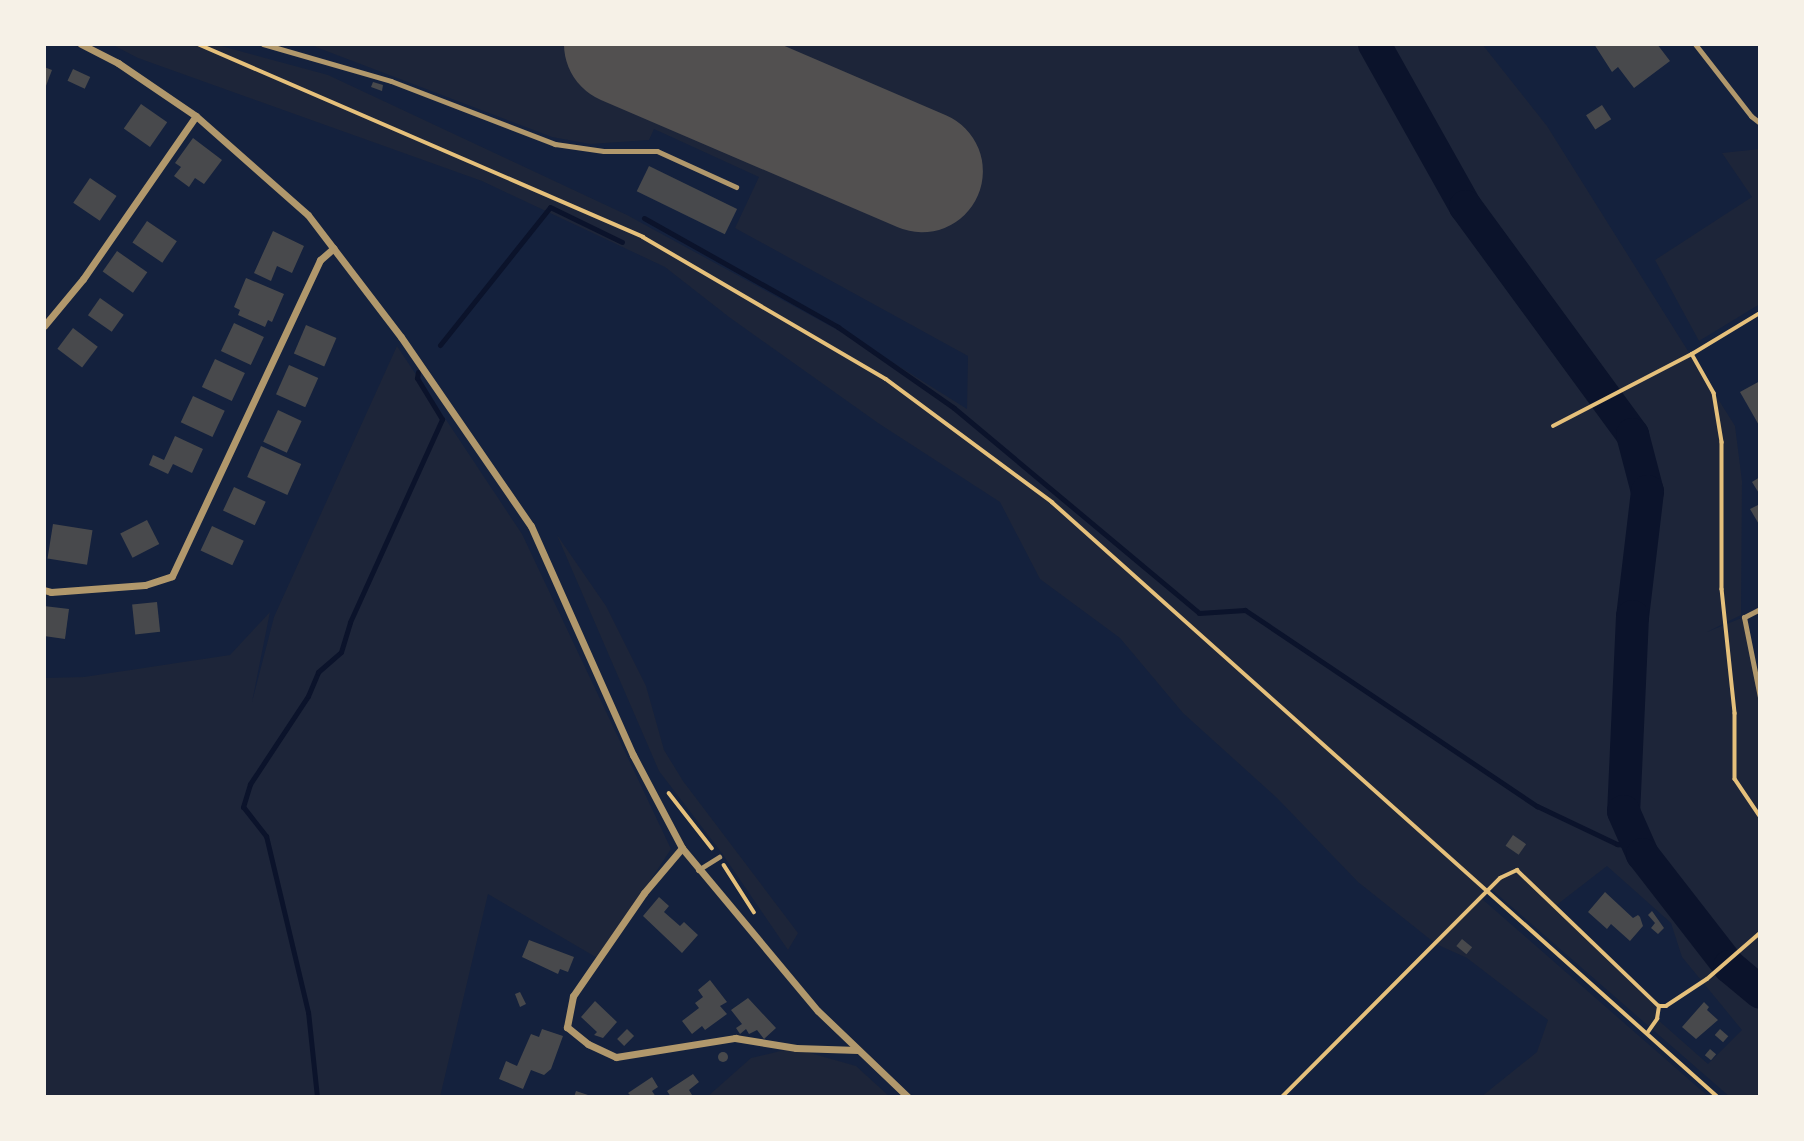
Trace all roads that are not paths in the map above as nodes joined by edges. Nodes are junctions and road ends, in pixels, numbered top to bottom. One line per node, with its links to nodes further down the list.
1 (81, 44): 4 (street)
2 (263, 44): 6 (lane)
3 (1695, 44): 5 (lane)
4 (196, 116): 7 (street); 8 (street)
5 (1760, 123)
6 (736, 187)
7 (334, 248): 9 (street); 12 (street)
8 (44, 326)
9 (44, 590)
10 (1760, 608): 11 (lane)
11 (1760, 697)
12 (681, 848): 14 (street); 15 (street)
13 (719, 857): 14 (lane)
14 (698, 870): 15 (street)
15 (859, 1050): 16 (street)
16 (908, 1097)

